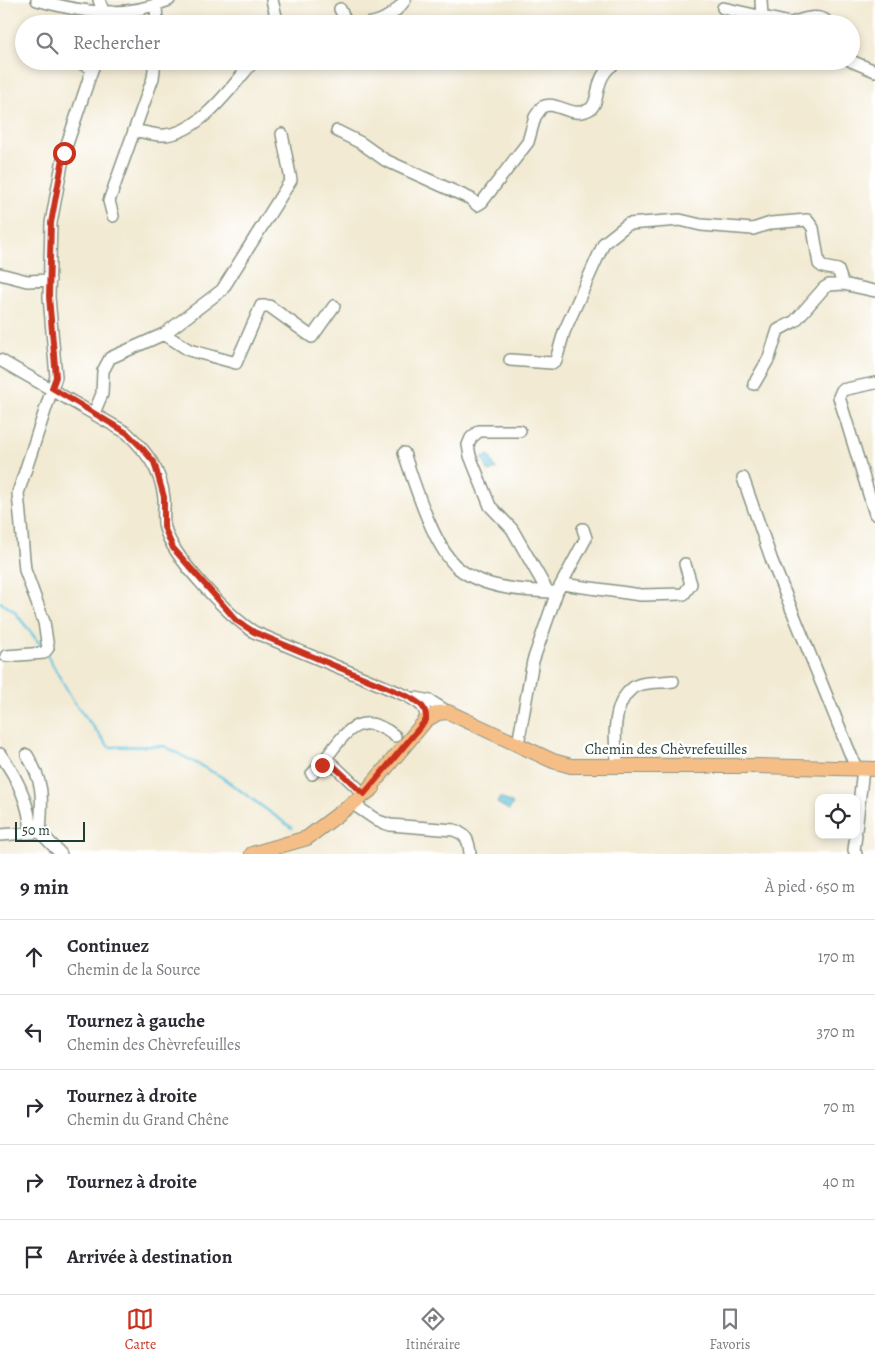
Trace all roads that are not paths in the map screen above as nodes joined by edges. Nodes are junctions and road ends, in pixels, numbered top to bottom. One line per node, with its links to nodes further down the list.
1 (37, 0): 10 (street)
2 (99, 0): 11 (street)
3 (168, 0): 7 (street)
4 (272, 0): 14 (street)
5 (405, 0): 16 (street)
6 (761, 0): 18 (street)
7 (156, 5): 12 (street); 13 (street)
8 (723, 8): 17 (street)
9 (340, 9): 15 (street)
10 (98, 15)
11 (106, 15)
12 (115, 15)
13 (157, 15)
14 (276, 15)
15 (343, 15)
16 (392, 15)
17 (753, 15)
18 (762, 15)
19 (860, 65): 24 (street)
20 (92, 70): 30 (street)
21 (154, 70): 25 (street)
22 (246, 70): 25 (street)
23 (608, 70): 26 (street)
24 (875, 71)
25 (134, 130): 28 (street)
26 (337, 131)
27 (282, 134): 34 (street)
28 (113, 216)
29 (0, 274): 30 (street)
30 (50, 280): 39 (street)
31 (843, 284): 32 (street); 36 (street); 37 (street)
32 (875, 291)
33 (334, 306): 34 (street)
34 (164, 334): 40 (street)
35 (0, 360): 39 (street)
36 (510, 360)
37 (754, 384)
38 (875, 384): 44 (street)
39 (52, 388): 40 (street); 48 (street)
40 (94, 413): 50 (street)
41 (520, 430): 47 (street)
42 (404, 453): 47 (street)
43 (743, 478): 60 (street)
44 (875, 514)
45 (583, 529): 47 (street)
46 (685, 564): 47 (street)
47 (556, 589): 55 (street)
48 (6, 656)
49 (673, 681): 59 (street)
50 (407, 696): 51 (street); 52 (street)
51 (422, 705): 52 (street); 53 (street)
52 (444, 715): 53 (main road); 55 (main road, Chemin des Chèvrefeuilles); 62 (main road)
53 (426, 720): 62 (main road)
54 (395, 736): 58 (street)
55 (518, 744): 59 (main road, Chemin des Chèvrefeuilles)
56 (0, 754): 65 (street)
57 (27, 755): 65 (street)
58 (326, 759): 61 (street); 62 (street)
59 (618, 765): 60 (main road, Chemin des Chèvrefeuilles)
60 (864, 769): 63 (street)
61 (312, 774)
62 (365, 793): 64 (main road)
63 (860, 800)
64 (354, 804): 69 (main road); 70 (street)
65 (35, 832): 66 (street); 68 (street)
66 (0, 836)
67 (855, 839): 71 (street)
68 (61, 854)
69 (252, 854)
70 (470, 854)
71 (856, 854)

